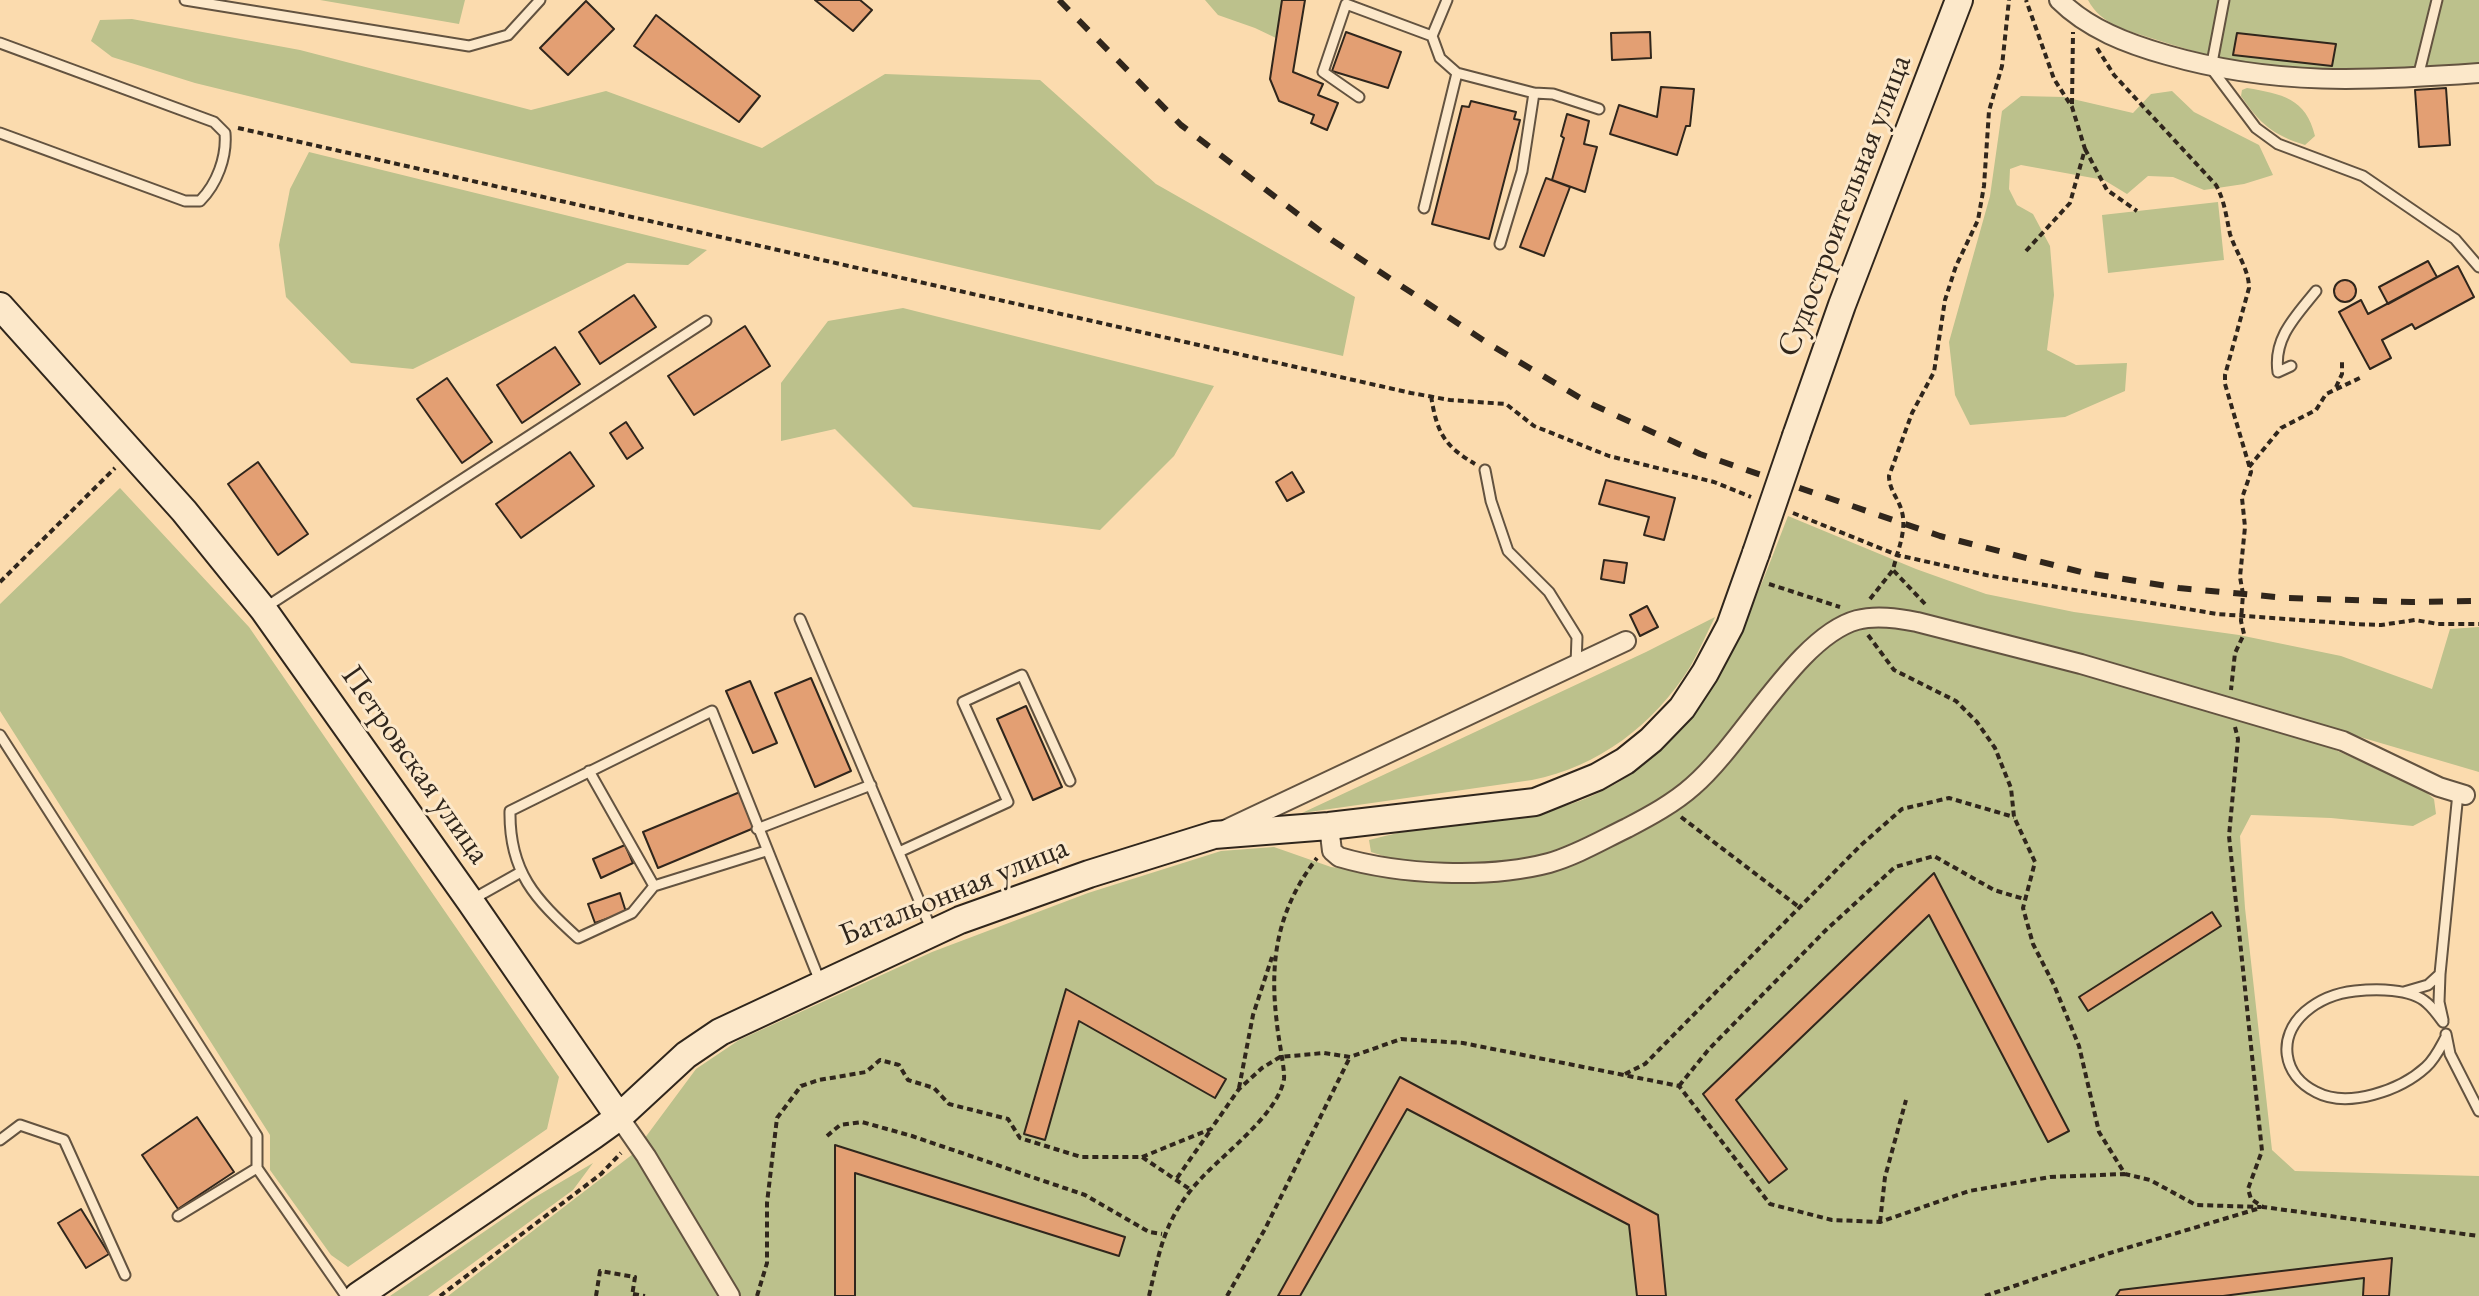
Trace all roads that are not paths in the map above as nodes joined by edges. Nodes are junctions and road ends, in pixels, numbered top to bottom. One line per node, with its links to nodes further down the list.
1 (185, 0): 2 (lane)
2 (540, 0)
3 (1447, 0): 8 (lane)
4 (1959, 0): 37 (street, Судостроительная улица, bridge)
5 (2059, 0): 10 (street)
6 (2224, 0): 10 (lane)
7 (2437, 0): 13 (lane)
8 (1432, 36): 11 (lane); 15 (lane)
9 (0, 43): 17 (lane)
10 (2211, 68): 13 (street); 20 (lane)
11 (1457, 73): 14 (lane); 18 (lane)
12 (2479, 73): 13 (street)
13 (2418, 77)
14 (1534, 93): 16 (lane); 19 (lane)
15 (1359, 97)
16 (1599, 109)
17 (0, 133)
18 (1424, 208)
19 (1500, 244)
20 (2479, 267)
21 (2316, 291): 24 (lane)
22 (0, 306): 26 (street, Петровская улица)
23 (706, 321): 26 (lane)
24 (2291, 366)
25 (1485, 470): 29 (lane)
26 (263, 609): 42 (street, Петровская улица)
27 (800, 619): 33 (lane)
28 (1626, 641): 29 (street, Батальонная улица)
29 (1576, 665): 36 (street, Батальонная улица)
30 (0, 735): 52 (lane)
31 (589, 771): 35 (lane); 40 (lane); 41 (lane)
32 (1070, 781): 39 (lane)
33 (871, 785): 35 (lane); 39 (lane)
34 (2467, 794): 37 (street); 44 (lane)
35 (757, 829): 38 (lane)
36 (1214, 835): 37 (street); 43 (street, Батальонная улица)
37 (1331, 838)
38 (766, 851): 41 (lane); 45 (lane)
39 (899, 852): 43 (lane)
40 (521, 872): 41 (lane); 42 (lane)
41 (654, 886)
42 (470, 901): 50 (street, Петровская улица)
43 (932, 931): 45 (street, Батальонная улица)
44 (2440, 974): 46 (lane); 47 (lane)
45 (821, 984): 50 (street, Батальонная улица)
46 (2401, 992): 47 (lane); 48 (lane)
47 (2443, 1022): 48 (lane)
48 (2446, 1037): 49 (lane)
49 (2479, 1111)
50 (619, 1117): 56 (street, Батальонная улица); 57 (street, Петровская улица)
51 (0, 1140): 54 (lane)
52 (257, 1168): 53 (lane); 55 (lane)
53 (178, 1216)
54 (125, 1275)
55 (346, 1296)
56 (358, 1296)
57 (730, 1296)

